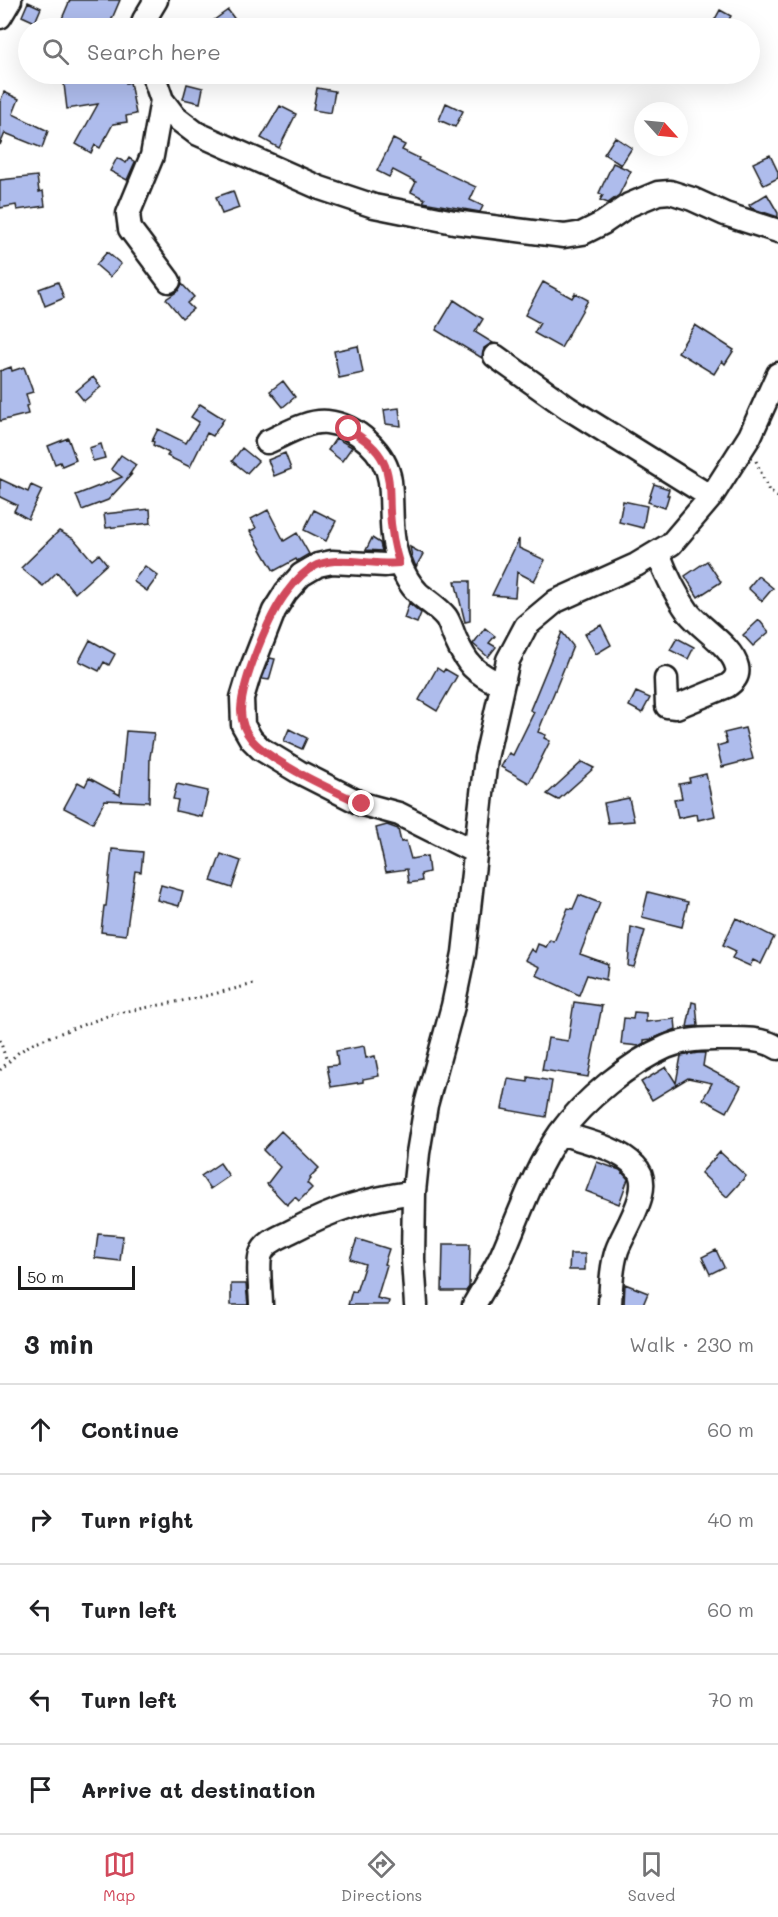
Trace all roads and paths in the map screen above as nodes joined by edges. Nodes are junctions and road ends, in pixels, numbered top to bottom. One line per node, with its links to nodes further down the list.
1 (10, 0): 3 (street)
2 (156, 0): 4 (street)
3 (0, 17)
4 (145, 18)
5 (156, 84): 6 (street)
6 (162, 100): 7 (street); 8 (street)
7 (778, 231)
8 (169, 281)
9 (495, 356): 13 (street)
10 (778, 374): 11 (street)
11 (750, 436): 13 (street); 14 (path)
12 (267, 442): 16 (street)
13 (711, 497): 15 (street)
14 (778, 497)
15 (658, 554): 17 (street); 18 (street)
16 (399, 563): 18 (street); 19 (street)
17 (666, 679)
18 (501, 685): 19 (street)
19 (475, 852): 26 (street)
20 (254, 984): 23 (path)
21 (0, 1040): 23 (path)
22 (778, 1048): 25 (street)
23 (8, 1063): 24 (path)
24 (0, 1070)
25 (560, 1133): 29 (street); 30 (street)
26 (414, 1192): 27 (street); 28 (street)
27 (261, 1305)
28 (416, 1305)
29 (474, 1305)
30 (610, 1305)

